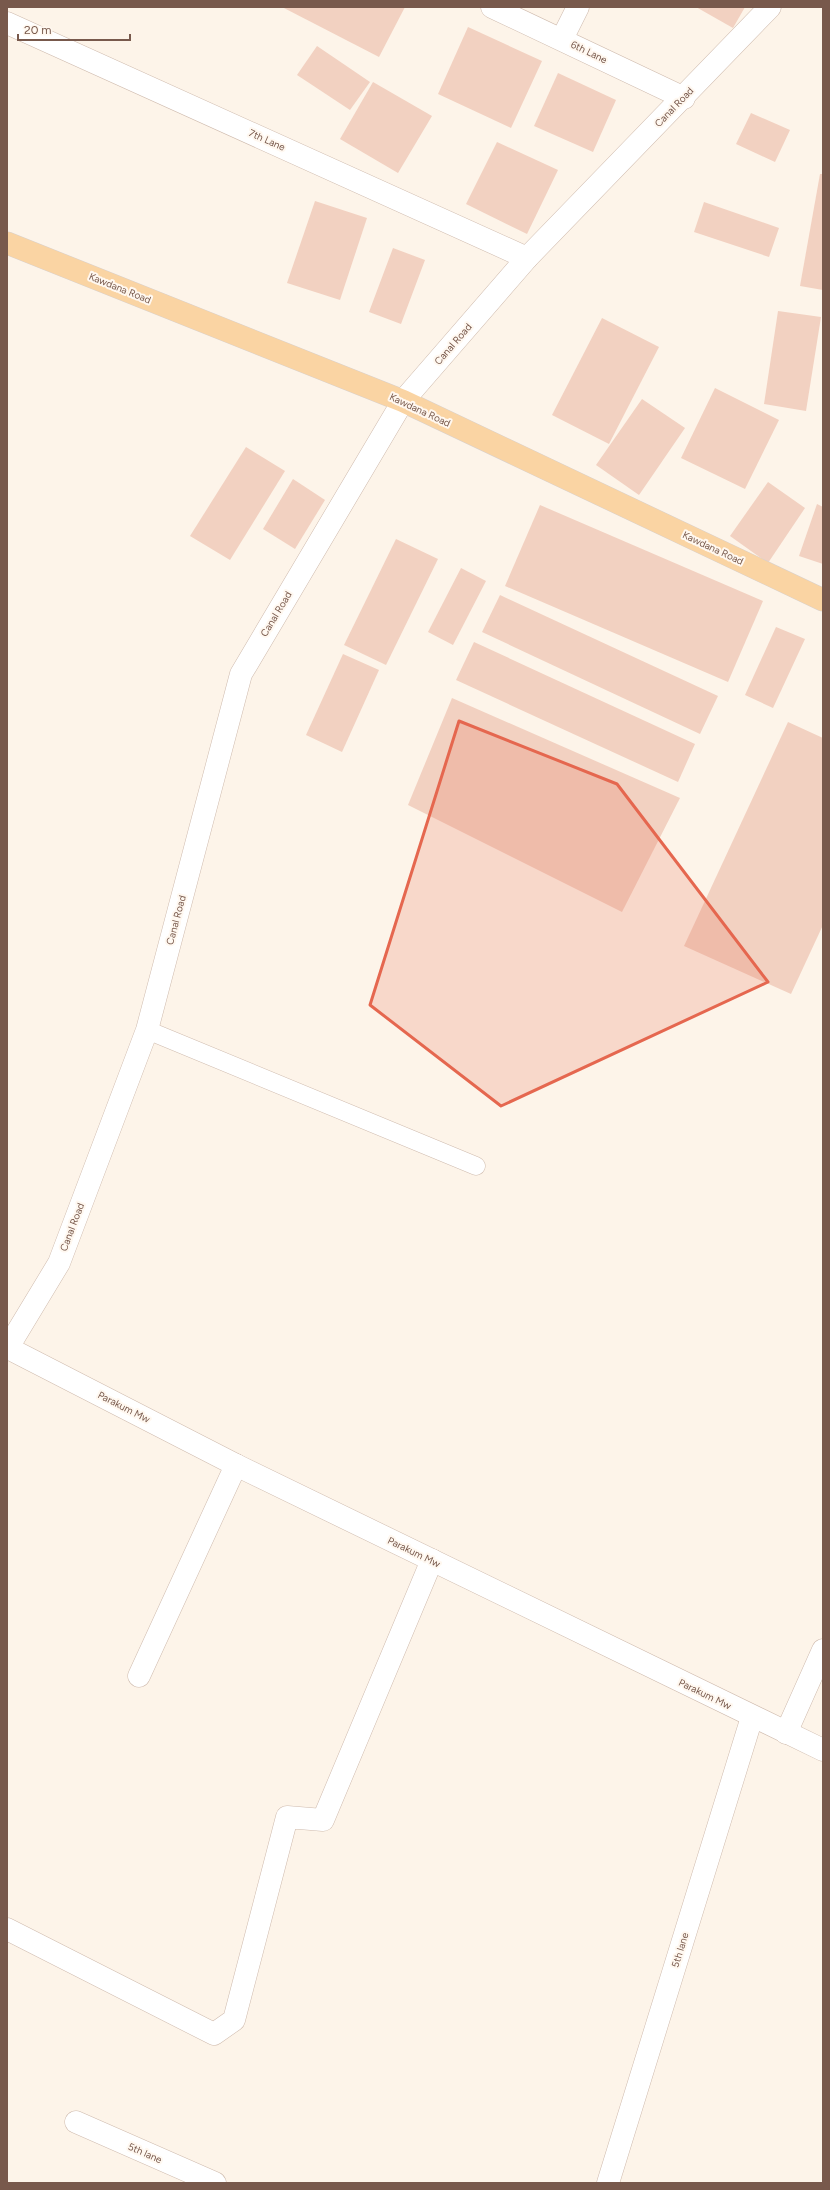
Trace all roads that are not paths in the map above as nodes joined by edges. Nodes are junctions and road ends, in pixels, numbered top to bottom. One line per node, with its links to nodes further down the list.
1 (492, 7): 5 (street, 6th Lane)
2 (578, 7): 5 (street)
3 (770, 7): 6 (street, Canal Road)
4 (7, 23): 8 (street, 7th Lane)
5 (562, 39): 6 (street, 6th Lane)
6 (684, 98): 8 (street, Canal Road)
7 (7, 243): 9 (main road, Kawdana Road)
8 (527, 258): 9 (street, Canal Road)
9 (403, 401): 10 (main road, Kawdana Road); 11 (street, Canal Road)
10 (823, 600)
11 (147, 1030): 12 (lane); 13 (street, Canal Road)
12 (476, 1166)
13 (7, 1348): 14 (street, Parakum Mw)
14 (236, 1465): 15 (street, Parakum Mw); 17 (street)
15 (432, 1560): 18 (street, Parakum Mw); 21 (street)
16 (823, 1650): 19 (street)
17 (139, 1676)
18 (752, 1717): 19 (street, Parakum Mw); 24 (street, 5th lane)
19 (786, 1733): 20 (street, Parakum Mw)
20 (823, 1750)
21 (7, 1929)
22 (76, 2122): 23 (street, 5th lane)
23 (215, 2183)
24 (608, 2183)

